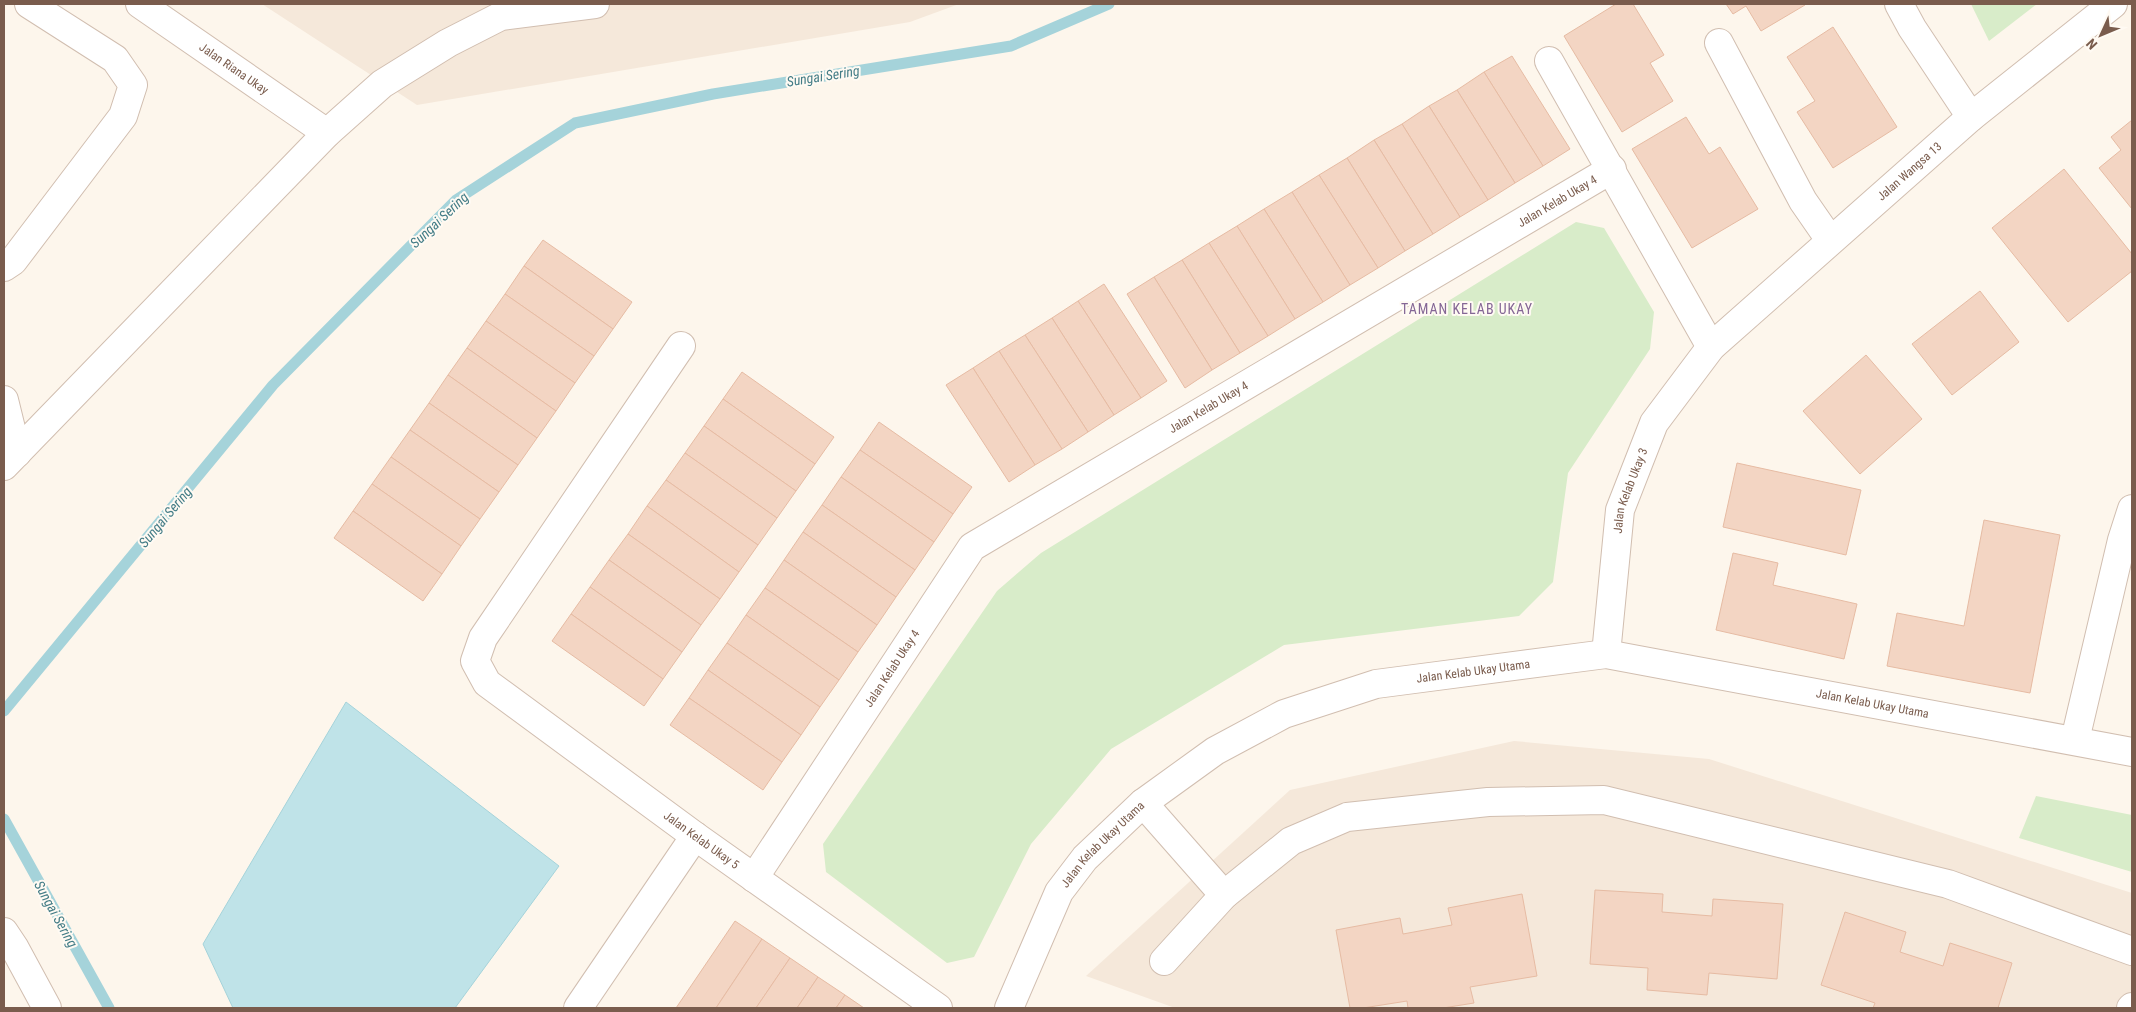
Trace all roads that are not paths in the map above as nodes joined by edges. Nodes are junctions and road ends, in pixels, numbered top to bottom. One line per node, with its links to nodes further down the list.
1 (29, 4): 12 (street)
2 (140, 4): 9 (street, Jalan Riana Ukay)
3 (595, 4): 9 (street)
4 (1899, 4): 8 (street)
5 (2113, 4): 8 (street, Jalan Wangsa 13)
6 (1719, 43): 11 (street)
7 (1549, 61): 10 (street)
8 (1971, 117): 11 (street, Jalan Wangsa 13)
9 (327, 133): 16 (street)
10 (1612, 169): 14 (street, Jalan Kelab Ukay 4); 23 (street, Jalan Kelab Ukay 4)
11 (1830, 240): 14 (street, Jalan Wangsa 13)
12 (4, 266)
13 (681, 346): 22 (street, Jalan Kelab Ukay 5)
14 (1711, 348): 18 (street, Jalan Kelab Ukay 3)
15 (4, 400): 16 (street)
16 (10, 460)
17 (2132, 509): 19 (street)
18 (1606, 654): 19 (street, Jalan Kelab Ukay Utama); 21 (street, Jalan Kelab Ukay Utama)
19 (2075, 740): 20 (street, Jalan Kelab Ukay Utama)
20 (2132, 752)
21 (1144, 803): 24 (street); 31 (street, Jalan Kelab Ukay Utama)
22 (695, 836): 23 (street, Jalan Kelab Ukay 5); 29 (street)
23 (754, 878): 30 (street, Jalan Kelab Ukay 5)
24 (1224, 895): 26 (street); 27 (street)
25 (4, 932): 28 (street)
26 (2132, 951)
27 (1164, 961)
28 (47, 1008)
29 (578, 1008)
30 (938, 1008)
31 (1009, 1008)

